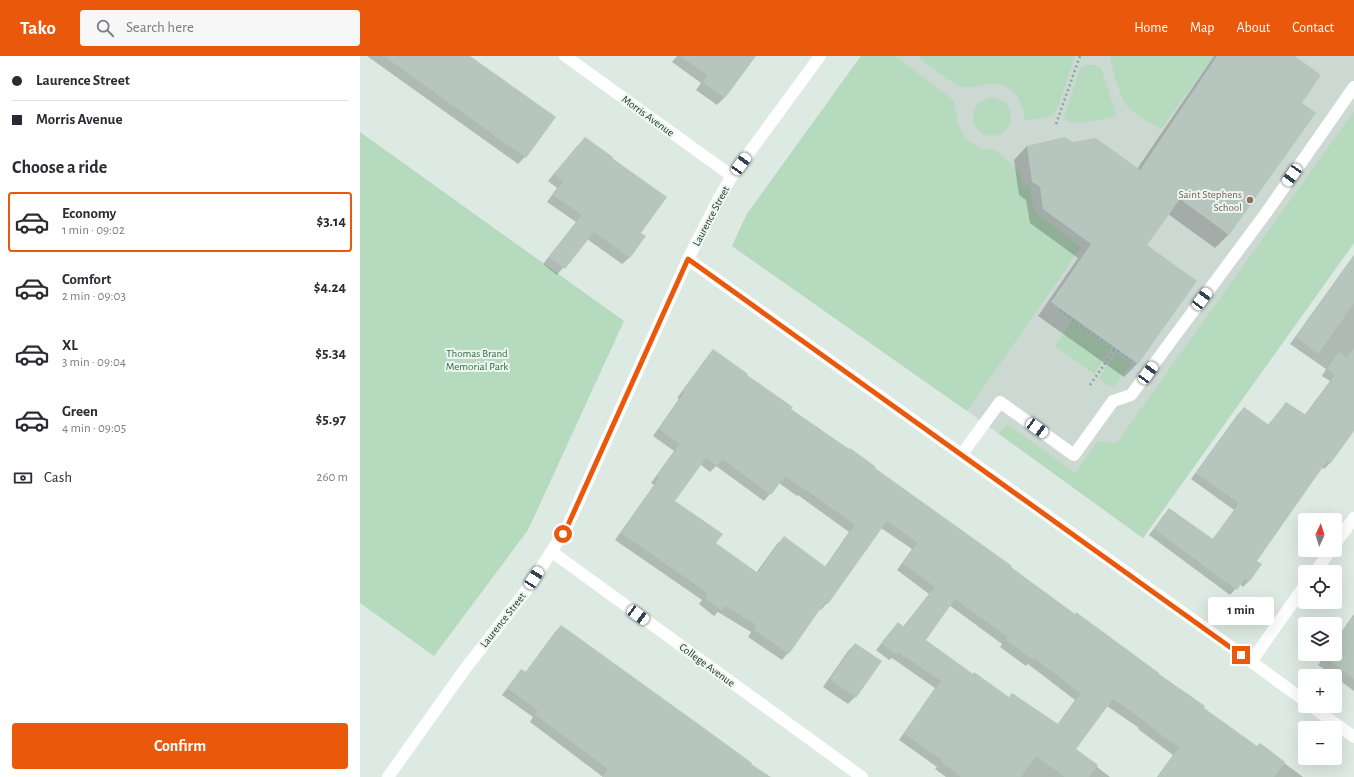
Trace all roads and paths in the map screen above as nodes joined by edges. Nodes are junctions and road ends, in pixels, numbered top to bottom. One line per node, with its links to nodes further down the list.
1 (565, 56): 6 (street, Morris Avenue)
2 (820, 56): 6 (street, Laurence Street)
3 (1080, 56): 5 (path)
4 (1354, 87): 10 (street)
5 (1056, 124)
6 (732, 176): 7 (street, Laurence Street)
7 (688, 259): 12 (street); 15 (street, Laurence Street)
8 (1060, 311): 9 (path)
9 (1115, 349): 10 (path); 11 (path)
10 (1148, 373): 12 (street)
11 (1090, 385)
12 (962, 454): 17 (street)
13 (1354, 518): 14 (street)
14 (1342, 534)
15 (552, 552): 21 (street, Laurence Street); 22 (street, College Avenue)
16 (1298, 595): 17 (street)
17 (1251, 662): 18 (street)
18 (1298, 696)
19 (1321, 713): 20 (street)
20 (1354, 737)
21 (388, 777)
22 (862, 777)

